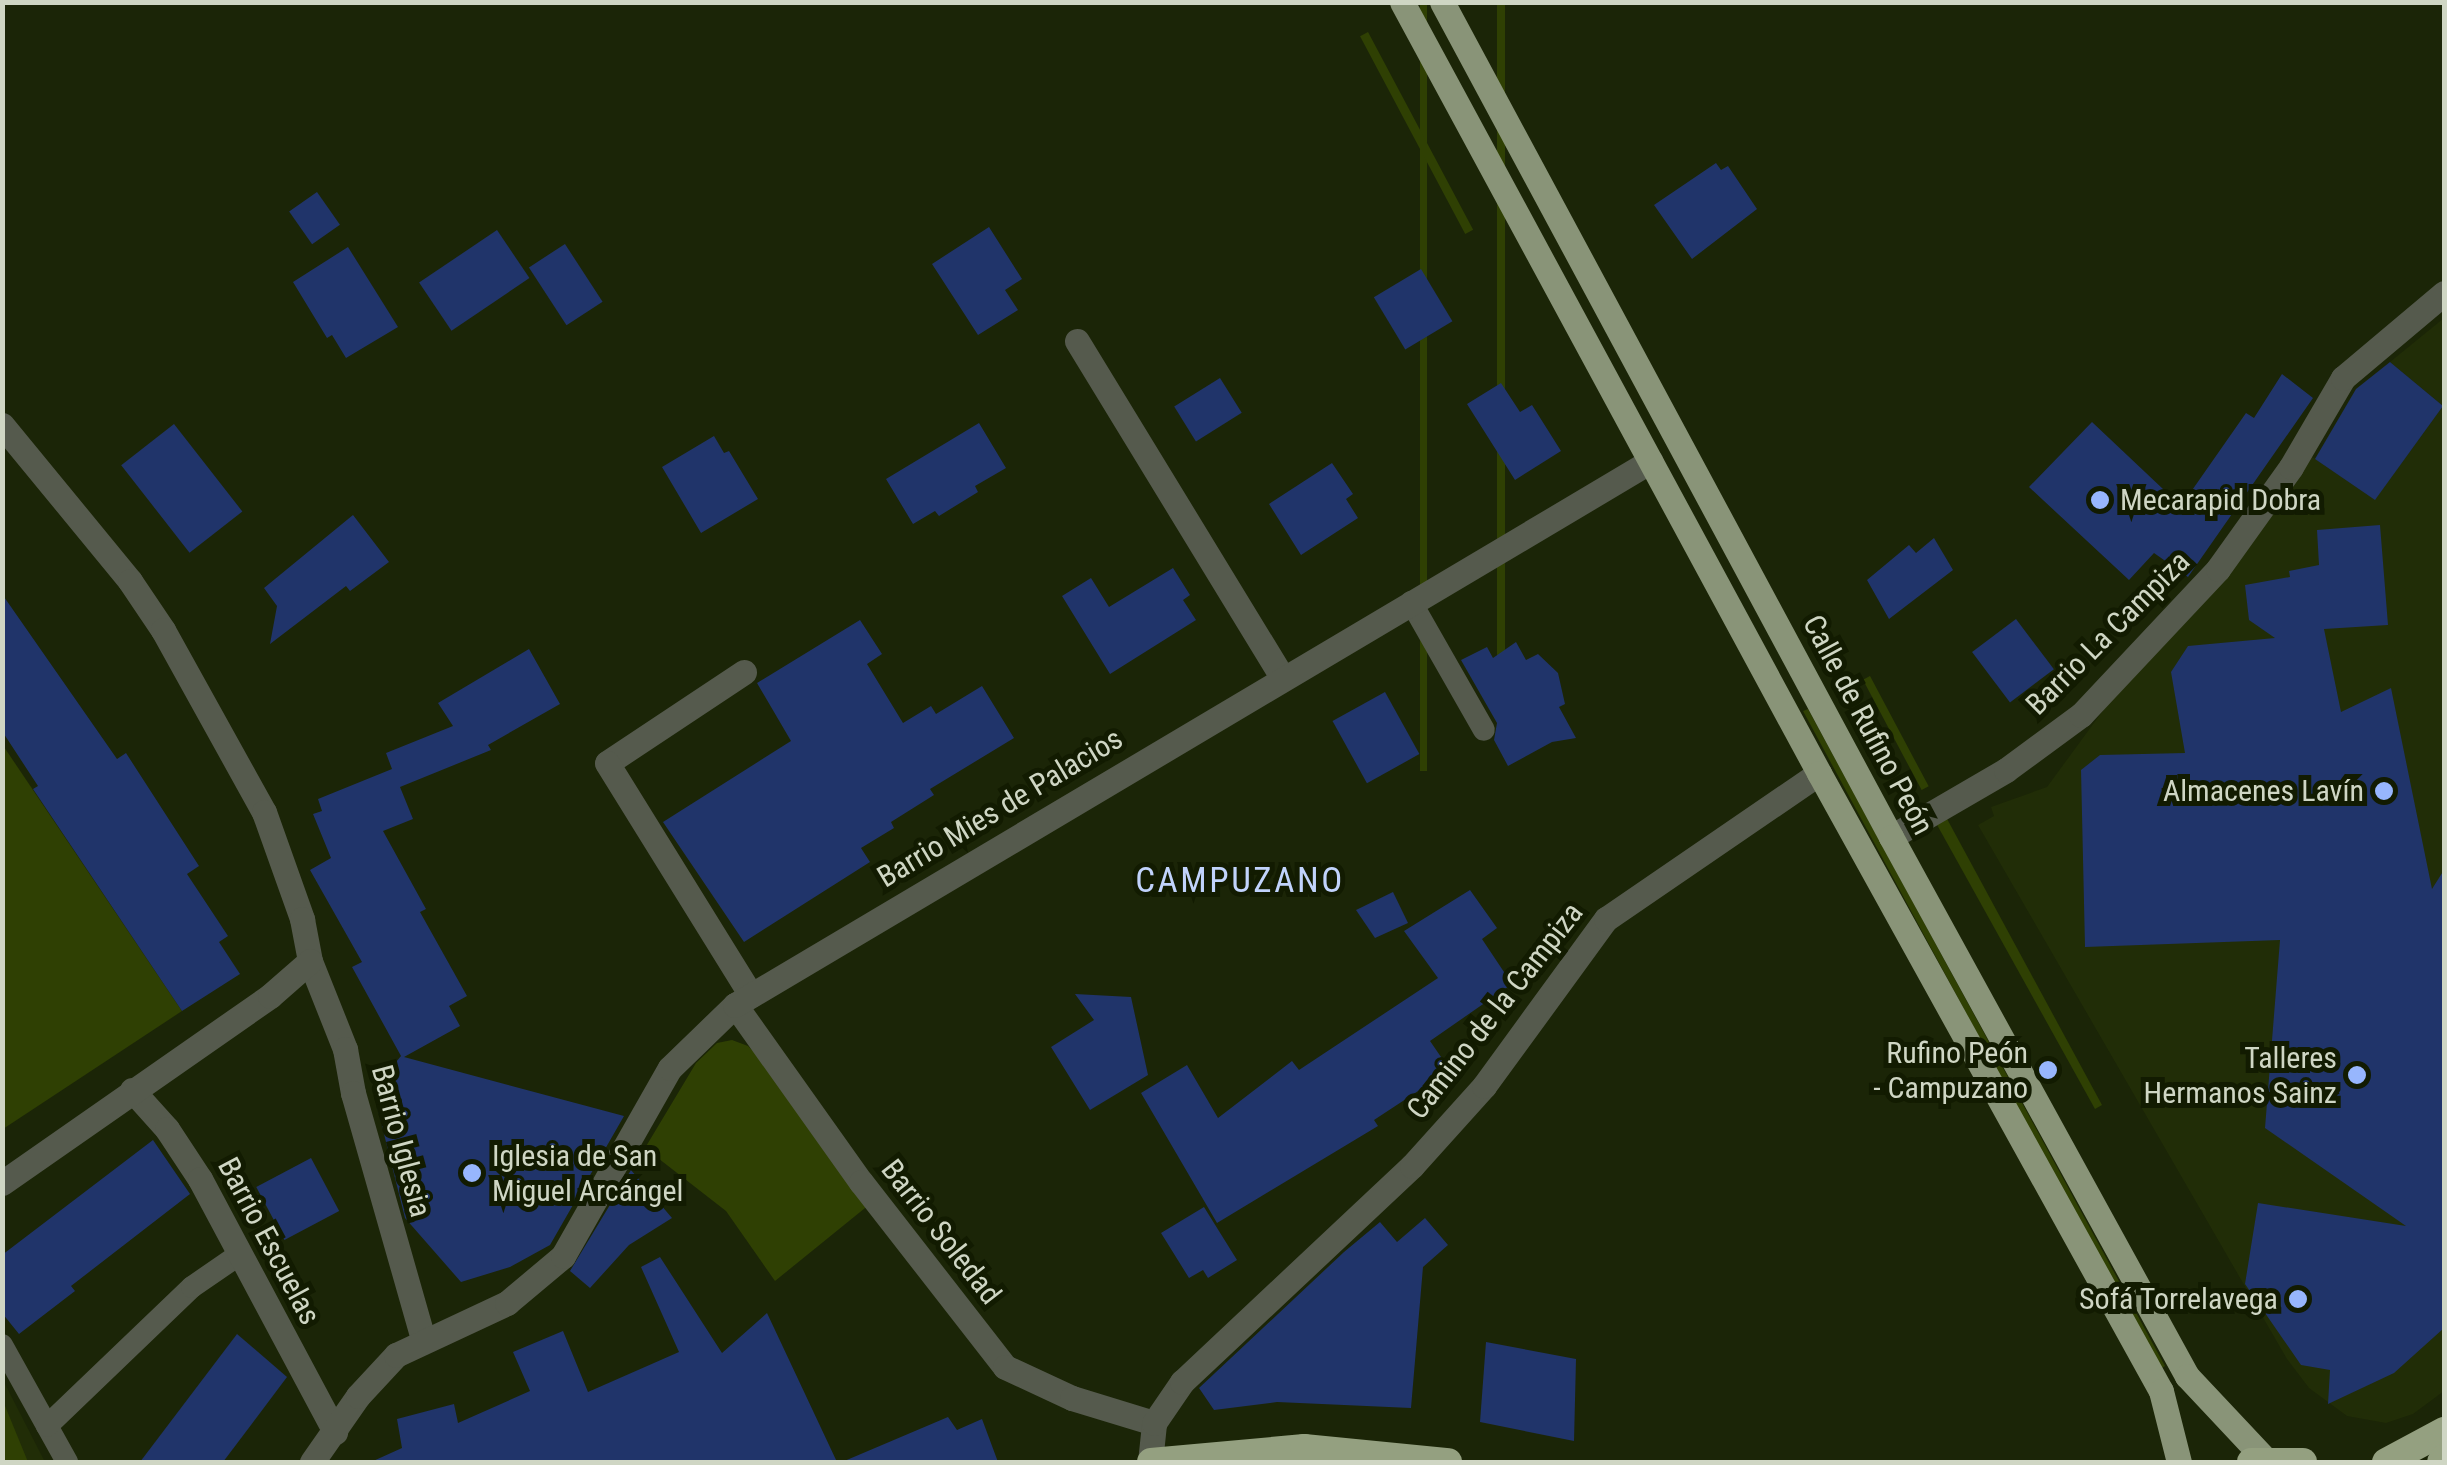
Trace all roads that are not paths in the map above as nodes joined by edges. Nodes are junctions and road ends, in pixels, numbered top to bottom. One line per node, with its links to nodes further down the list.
1 (1402, 2): 6 (main road)
2 (1442, 2): 12 (main road, Calle de Rufino Peón)
3 (2444, 292): 12 (street, Barrio La Campiza)
4 (1077, 341): 9 (street)
5 (2, 425): 13 (street)
6 (1651, 461): 7 (street, Barrio Mies de Palacios); 11 (main road)
7 (1411, 602): 9 (street, Barrio Mies de Palacios); 10 (lane)
8 (744, 672): 14 (street)
9 (1282, 678): 14 (street, Barrio Mies de Palacios)
10 (1484, 730)
11 (1819, 773): 20 (street, Camino de la Campiza); 29 (main road)
12 (1891, 838): 24 (main road, Calle de Rufino Peón)
13 (310, 961): 15 (street); 18 (street, Barrio Iglesia)
14 (743, 1000): 18 (street, Barrio Mies de Palacios); 20 (street, Barrio Soledad)
15 (132, 1090): 16 (street); 17 (street, Barrio Escuelas)
16 (2, 1184)
17 (240, 1254): 21 (lane); 22 (street, Barrio Escuelas)
18 (424, 1339): 22 (street, Barrio Mies de Palacios)
19 (2, 1345): 21 (lane)
20 (1154, 1424): 27 (street, Camino de la Campiza)
21 (47, 1426): 25 (lane)
22 (334, 1432): 26 (street, Barrio Mies de Palacios)
23 (2444, 1432): 31 (highway)
24 (2258, 1461): 30 (highway)
25 (67, 1462)
26 (312, 1462)
27 (1150, 1462): 28 (highway)
28 (1448, 1462)
29 (2179, 1462)
30 (2302, 1462)
31 (2386, 1462)

